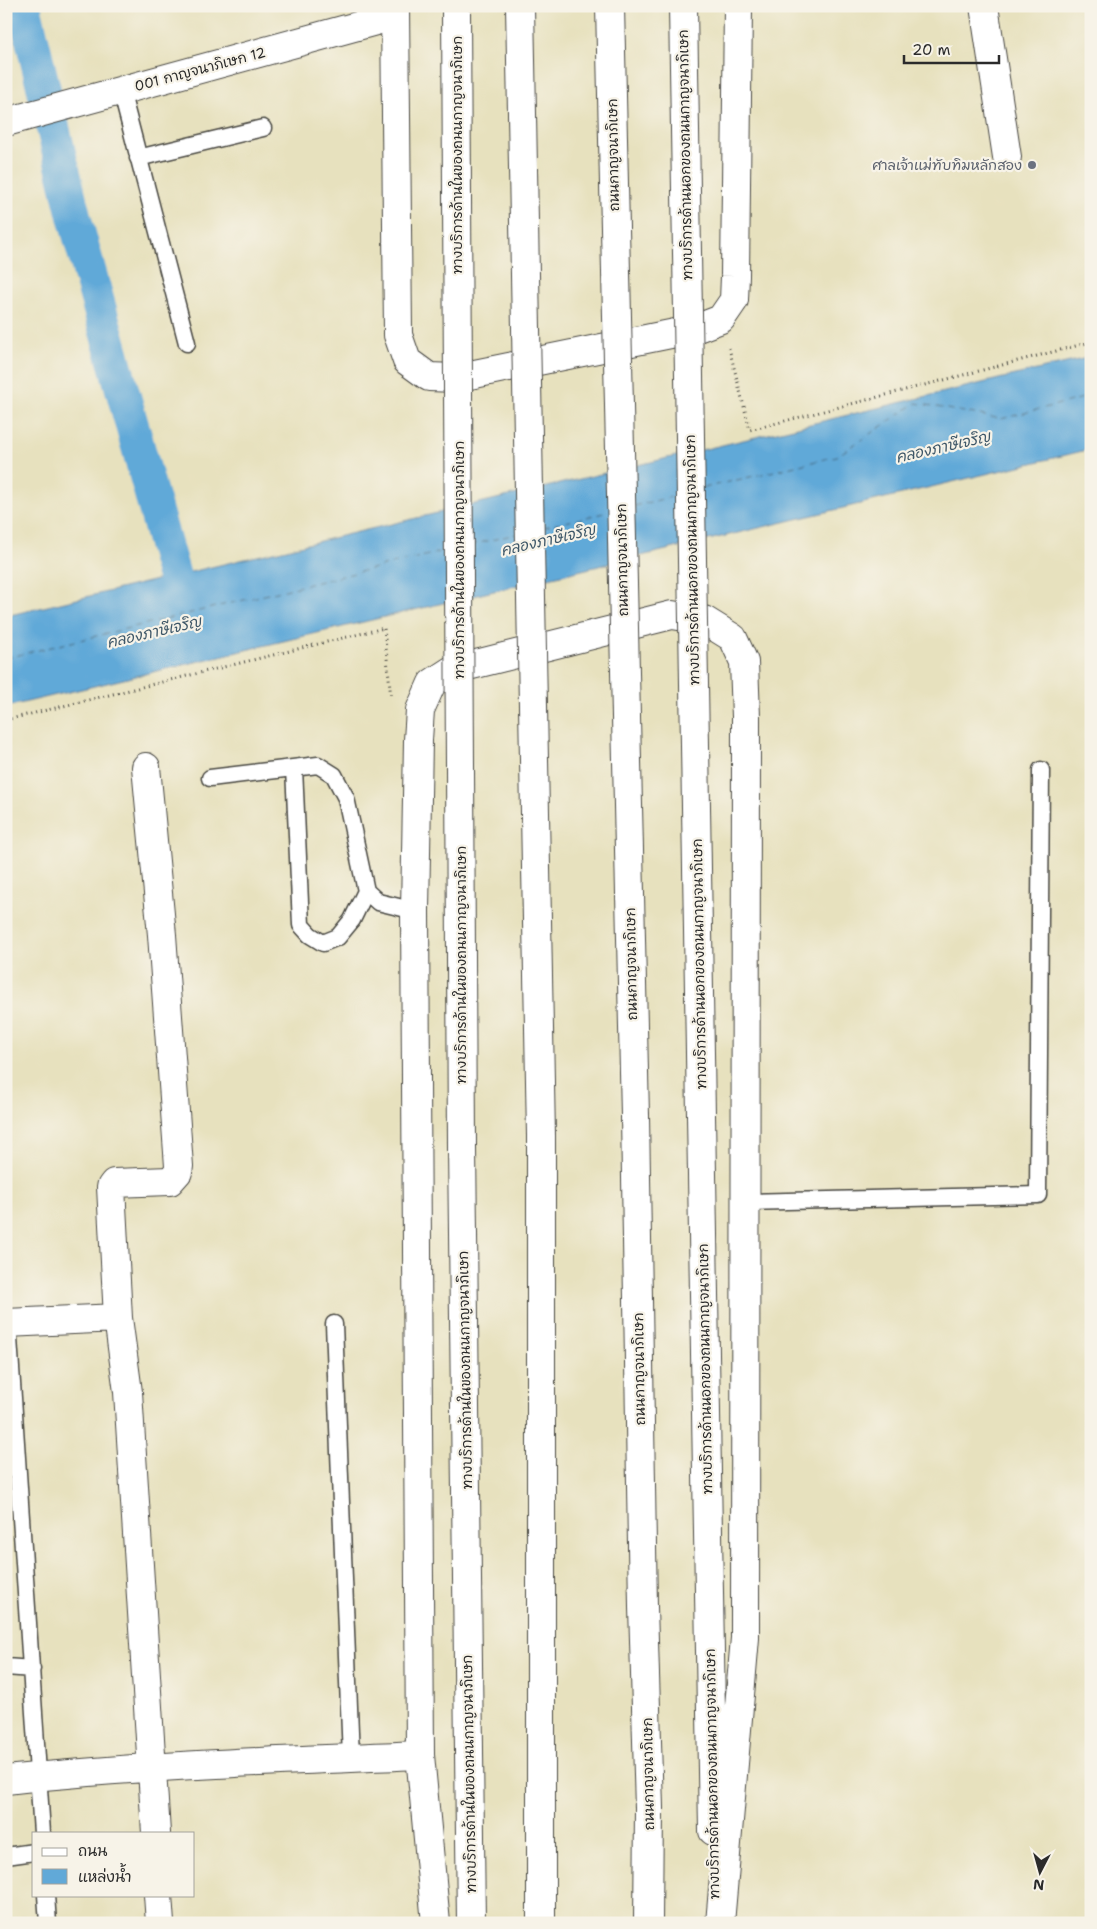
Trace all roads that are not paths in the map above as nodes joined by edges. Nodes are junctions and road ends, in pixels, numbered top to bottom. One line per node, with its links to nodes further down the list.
1 (456, 6): 41 (main road, ทางบริการด้านในของถนนกาญจนาภิเษก, bridge)
2 (520, 6): 42 (main road, bridge)
3 (610, 6): 31 (main road, ถนนกาญจนาภิเษก, bridge)
4 (683, 6): 45 (main road, ทางบริการด้านนอกของถนนกาญจนาภิเษก, bridge)
5 (738, 6): 7 (main road)
6 (984, 6): 11 (main road)
7 (395, 11): 8 (main road, 001 กาญจนาภิเษก 12)
8 (121, 90): 9 (main road, 001 กาญจนาภิเษก 12); 12 (lane)
9 (6, 122)
10 (263, 128): 12 (lane)
11 (1007, 157)
12 (138, 158): 13 (lane)
13 (187, 343)
14 (146, 767): 21 (main road)
15 (294, 768): 17 (lane); 18 (lane); 18 (lane)
16 (1041, 770): 20 (lane)
17 (210, 778)
18 (366, 891): 19 (lane)
19 (415, 910): 20 (main road); 26 (main road)
20 (746, 1202): 46 (main road)
21 (118, 1318): 22 (main road); 28 (main road)
22 (7, 1323): 25 (lane)
23 (334, 1324): 27 (lane)
24 (6, 1667): 25 (lane)
25 (32, 1669): 29 (lane)
26 (420, 1755): 27 (main road); 40 (main road)
27 (351, 1758): 28 (main road)
28 (153, 1768): 29 (main road); 33 (main road)
29 (39, 1777): 30 (main road); 32 (lane)
30 (6, 1780)
31 (649, 1808): 43 (main road, ถนนกาญจนาภิเษก); 44 (main road)
32 (42, 1832)
33 (156, 1832)
34 (32, 1852): 35 (lane)
35 (6, 1856)
36 (46, 1896): 38 (lane)
37 (158, 1896): 39 (main road)
38 (48, 1923)
39 (160, 1923)
40 (436, 1923)
41 (471, 1923)
42 (541, 1923)
43 (648, 1923)
44 (666, 1923)
45 (714, 1923)
46 (720, 1923)

